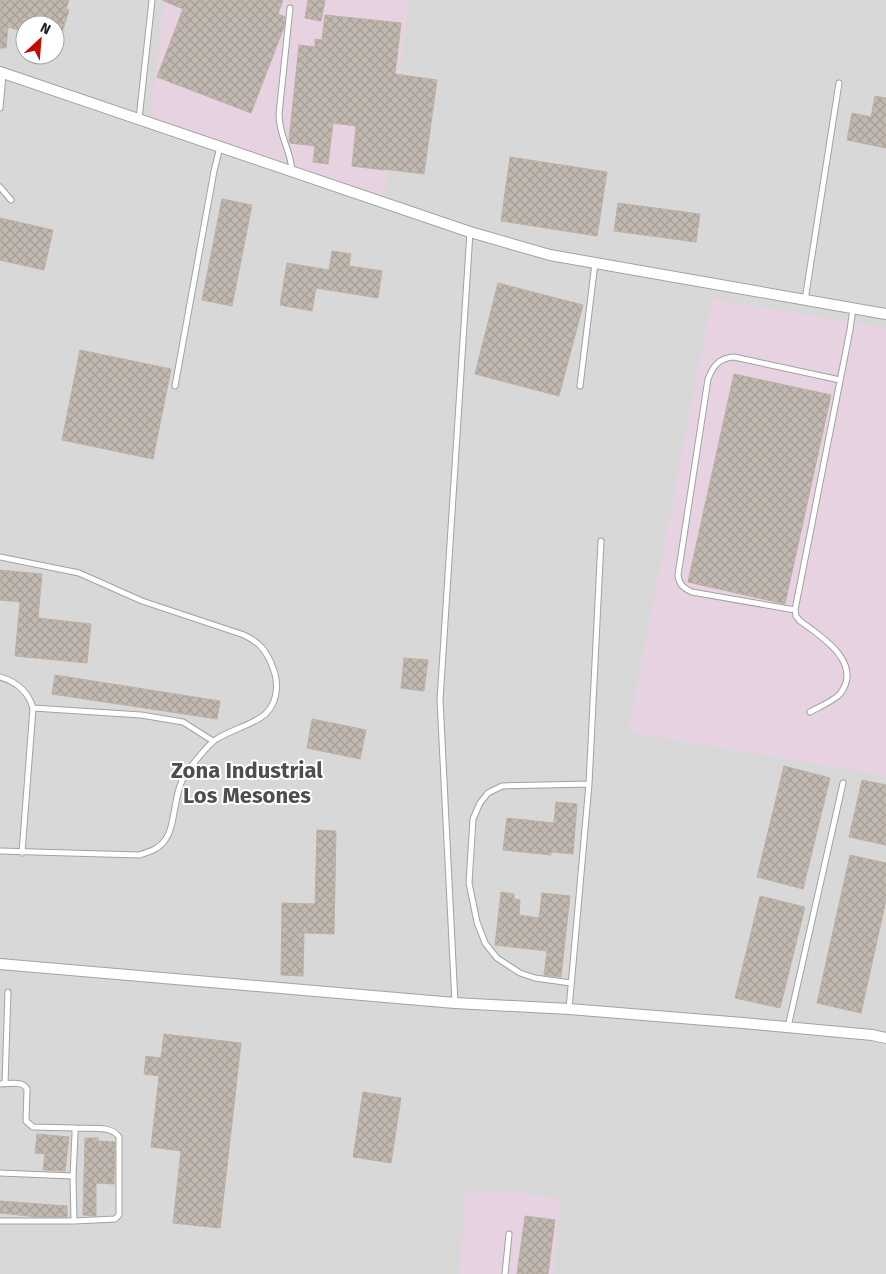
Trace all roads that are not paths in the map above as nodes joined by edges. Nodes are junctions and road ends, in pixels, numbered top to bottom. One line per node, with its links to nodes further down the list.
1 (152, 0): 6 (lane)
2 (290, 8): 8 (lane)
3 (2, 72): 5 (lane); 6 (street)
4 (839, 83): 13 (lane)
5 (0, 108)
6 (139, 119): 7 (street)
7 (220, 147): 8 (street); 17 (lane)
8 (292, 172): 11 (street)
9 (0, 187): 10 (lane)
10 (11, 200)
11 (470, 232): 12 (street); 33 (lane)
12 (595, 263): 13 (street); 18 (lane)
13 (805, 300): 14 (street)
14 (853, 307): 15 (street); 16 (lane)
15 (886, 314)
16 (840, 380): 21 (lane); 21 (lane)
17 (175, 386)
18 (580, 386)
19 (601, 542): 27 (lane)
20 (0, 557): 25 (lane)
21 (795, 610): 24 (lane)
22 (0, 677): 23 (lane)
23 (33, 708): 25 (lane); 29 (lane)
24 (810, 712)
25 (213, 741): 29 (lane)
26 (843, 782): 35 (lane)
27 (589, 784): 31 (lane); 31 (lane)
28 (0, 851): 29 (lane)
29 (22, 853)
30 (0, 964): 33 (street)
31 (571, 983): 34 (lane)
32 (8, 992): 37 (lane)
33 (454, 1003): 34 (street)
34 (569, 1009): 35 (street)
35 (788, 1027): 38 (street)
36 (0, 1035): 37 (lane)
37 (7, 1036): 39 (lane)
38 (886, 1038)
39 (3, 1084): 40 (lane)
40 (75, 1128): 42 (lane); 44 (lane)
41 (0, 1173): 42 (lane)
42 (73, 1176): 44 (lane)
43 (0, 1221): 44 (lane)
44 (74, 1221)
45 (510, 1234): 46 (lane)
46 (505, 1274)

